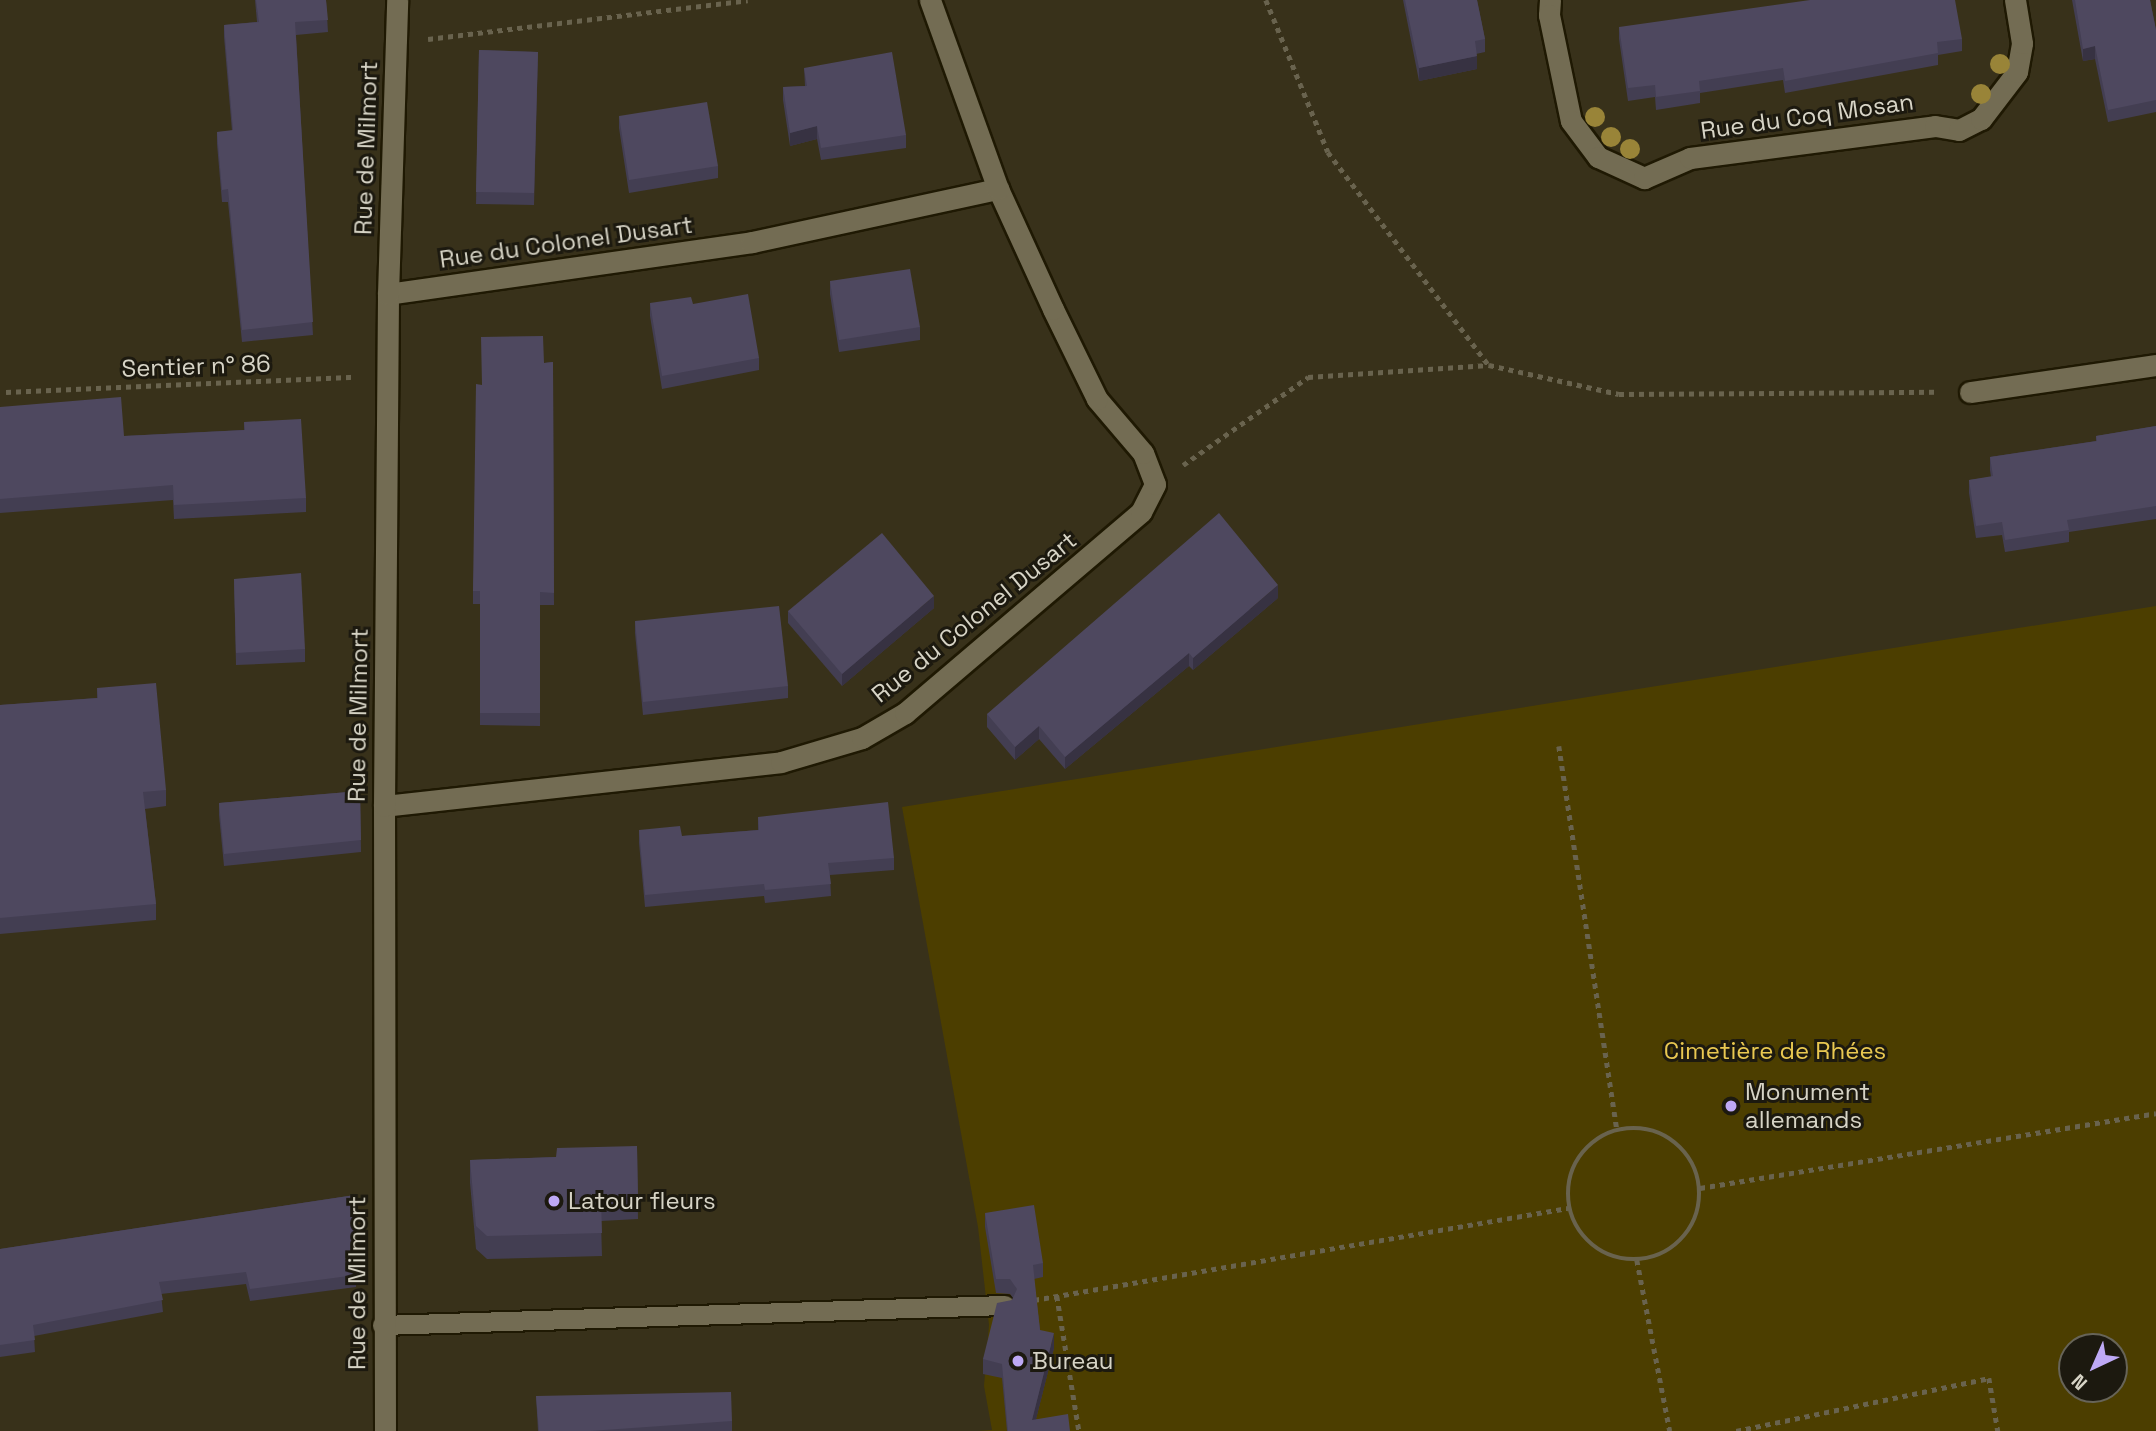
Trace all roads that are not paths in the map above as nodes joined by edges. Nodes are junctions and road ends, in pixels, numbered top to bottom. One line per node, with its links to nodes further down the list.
1 (397, 0): 6 (street, Rue de Milmort)
2 (930, 0): 5 (street)
3 (1550, 0): 4 (street, Rue du Coq Mosan)
4 (2015, 0)
5 (998, 189): 6 (street, Rue du Colonel Dusart); 9 (street, Rue du Colonel Dusart)
6 (388, 294): 9 (street, Rue de Milmort)
7 (2156, 365): 8 (street)
8 (1970, 392)
9 (384, 806): 11 (street, Rue de Milmort)
10 (1005, 1305): 11 (lane)
11 (382, 1325): 12 (street, Rue de Milmort)
12 (385, 1431)

